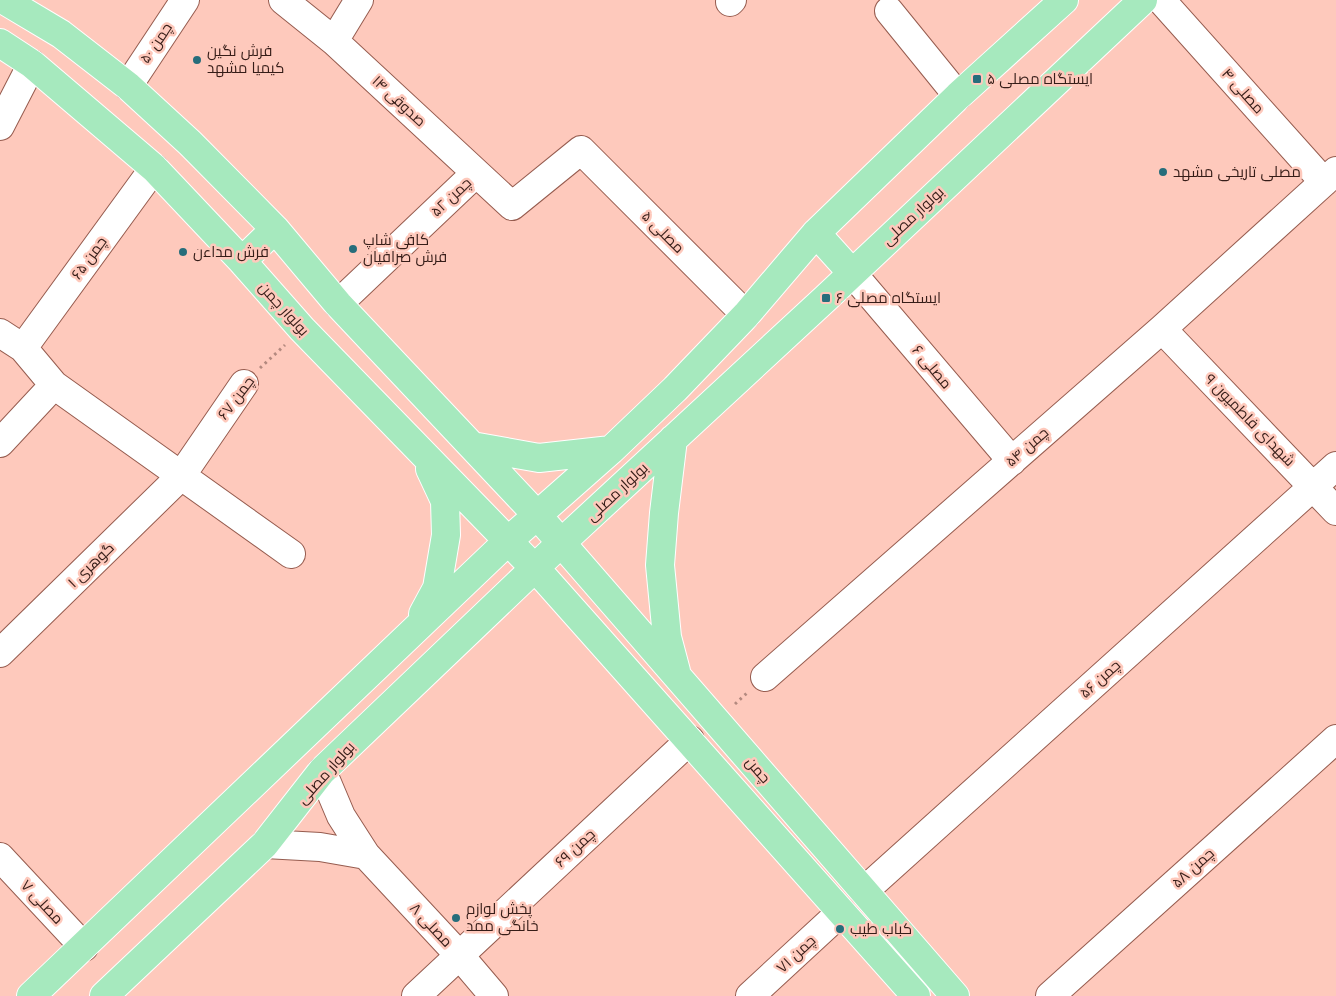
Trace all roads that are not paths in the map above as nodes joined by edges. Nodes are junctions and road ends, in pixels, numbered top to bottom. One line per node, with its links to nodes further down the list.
1 (4, 0): 12 (main road)
2 (185, 0): 12 (street, چمن ۵۰)
3 (282, 0): 9 (street, صدوقی ۱۴)
4 (360, 0): 9 (street)
5 (1064, 0): 13 (main road)
6 (1143, 0): 22 (main road, بولوار مصلی)
7 (1161, 0): 18 (street, مصلی ۴)
8 (889, 11): 13 (street)
9 (334, 41): 17 (street, صدوقی ۱۴)
10 (0, 43): 11 (main road, بولوار چمن)
11 (32, 64): 14 (street); 16 (main road, بولوار چمن)
12 (128, 86): 19 (main road)
13 (958, 96): 20 (main road)
14 (0, 126)
15 (581, 150): 17 (street, صدوقی ۱۴); 24 (street, مصلی ۵)
16 (154, 168): 21 (main road, بولوار چمن); 27 (street, چمن ۶۵)
17 (476, 173): 23 (street, چمن ۵۲)
18 (1330, 177): 25 (street, چمن ۵۴)
19 (275, 229): 21 (main road); 23 (main road)
20 (816, 233): 22 (main road); 24 (main road)
21 (242, 261): 34 (main road, بولوار چمن)
22 (852, 273): 30 (main road, بولوار مصلی); 35 (street, مصلی ۶)
23 (338, 304): 32 (main road)
24 (746, 315): 33 (main road)
25 (1162, 329): 35 (street, چمن ۵۴); 38 (street, شهدای فاطمیون ۹)
26 (0, 333): 27 (street)
27 (24, 348): 29 (street)
28 (244, 384): 37 (street, چمن ۶۷)
29 (54, 385): 31 (street); 37 (street)
30 (673, 440): 42 (main road, بولوار مصلی); 48 (main road)
31 (0, 443)
32 (472, 446): 33 (main road); 40 (main road)
33 (611, 450): 40 (main road)
34 (422, 452): 41 (main road, بولوار چمن); 45 (main road)
35 (1012, 460): 47 (street, چمن ۵۴)
36 (1336, 466): 38 (street, چمن ۵۶)
37 (181, 476): 43 (street); 46 (street, گوهری ۱)
38 (1314, 486): 39 (street, شهدای فاطمیون ۹); 55 (street, چمن ۵۶)
39 (1336, 511)
40 (537, 515): 41 (main road); 42 (main road, چمن)
41 (508, 541): 44 (main road, بولوار چمن); 45 (main road)
42 (561, 543): 44 (main road, بولوار مصلی); 48 (main road, چمن)
43 (291, 554)
44 (535, 568): 50 (main road, چمن); 51 (main road, بولوار مصلی)
45 (414, 630): 57 (main road)
46 (0, 654)
47 (765, 677)
48 (678, 678): 55 (main road, چمن)
49 (1336, 739): 66 (street, چمن ۵۸)
50 (690, 740): 56 (main road, چمن); 58 (street, چمن ۶۹)
51 (322, 771): 52 (main road, بولوار مصلی); 53 (street, مصلی ۸)
52 (265, 844): 53 (street); 60 (main road, بولوار مصلی)
53 (366, 856): 58 (street, مصلی ۸)
54 (0, 858): 57 (street, مصلی ۷)
55 (864, 891): 56 (main road); 65 (main road, چمن)
56 (841, 912): 63 (street, چمن ۷۱); 64 (main road, چمن)
57 (84, 947): 59 (main road)
58 (460, 956): 61 (street, چمن ۶۹); 62 (street, مصلی ۸)
59 (31, 996)
60 (104, 996)
61 (416, 996)
62 (494, 996)
63 (750, 996)
64 (916, 996)
65 (955, 996)
66 (1050, 996)

